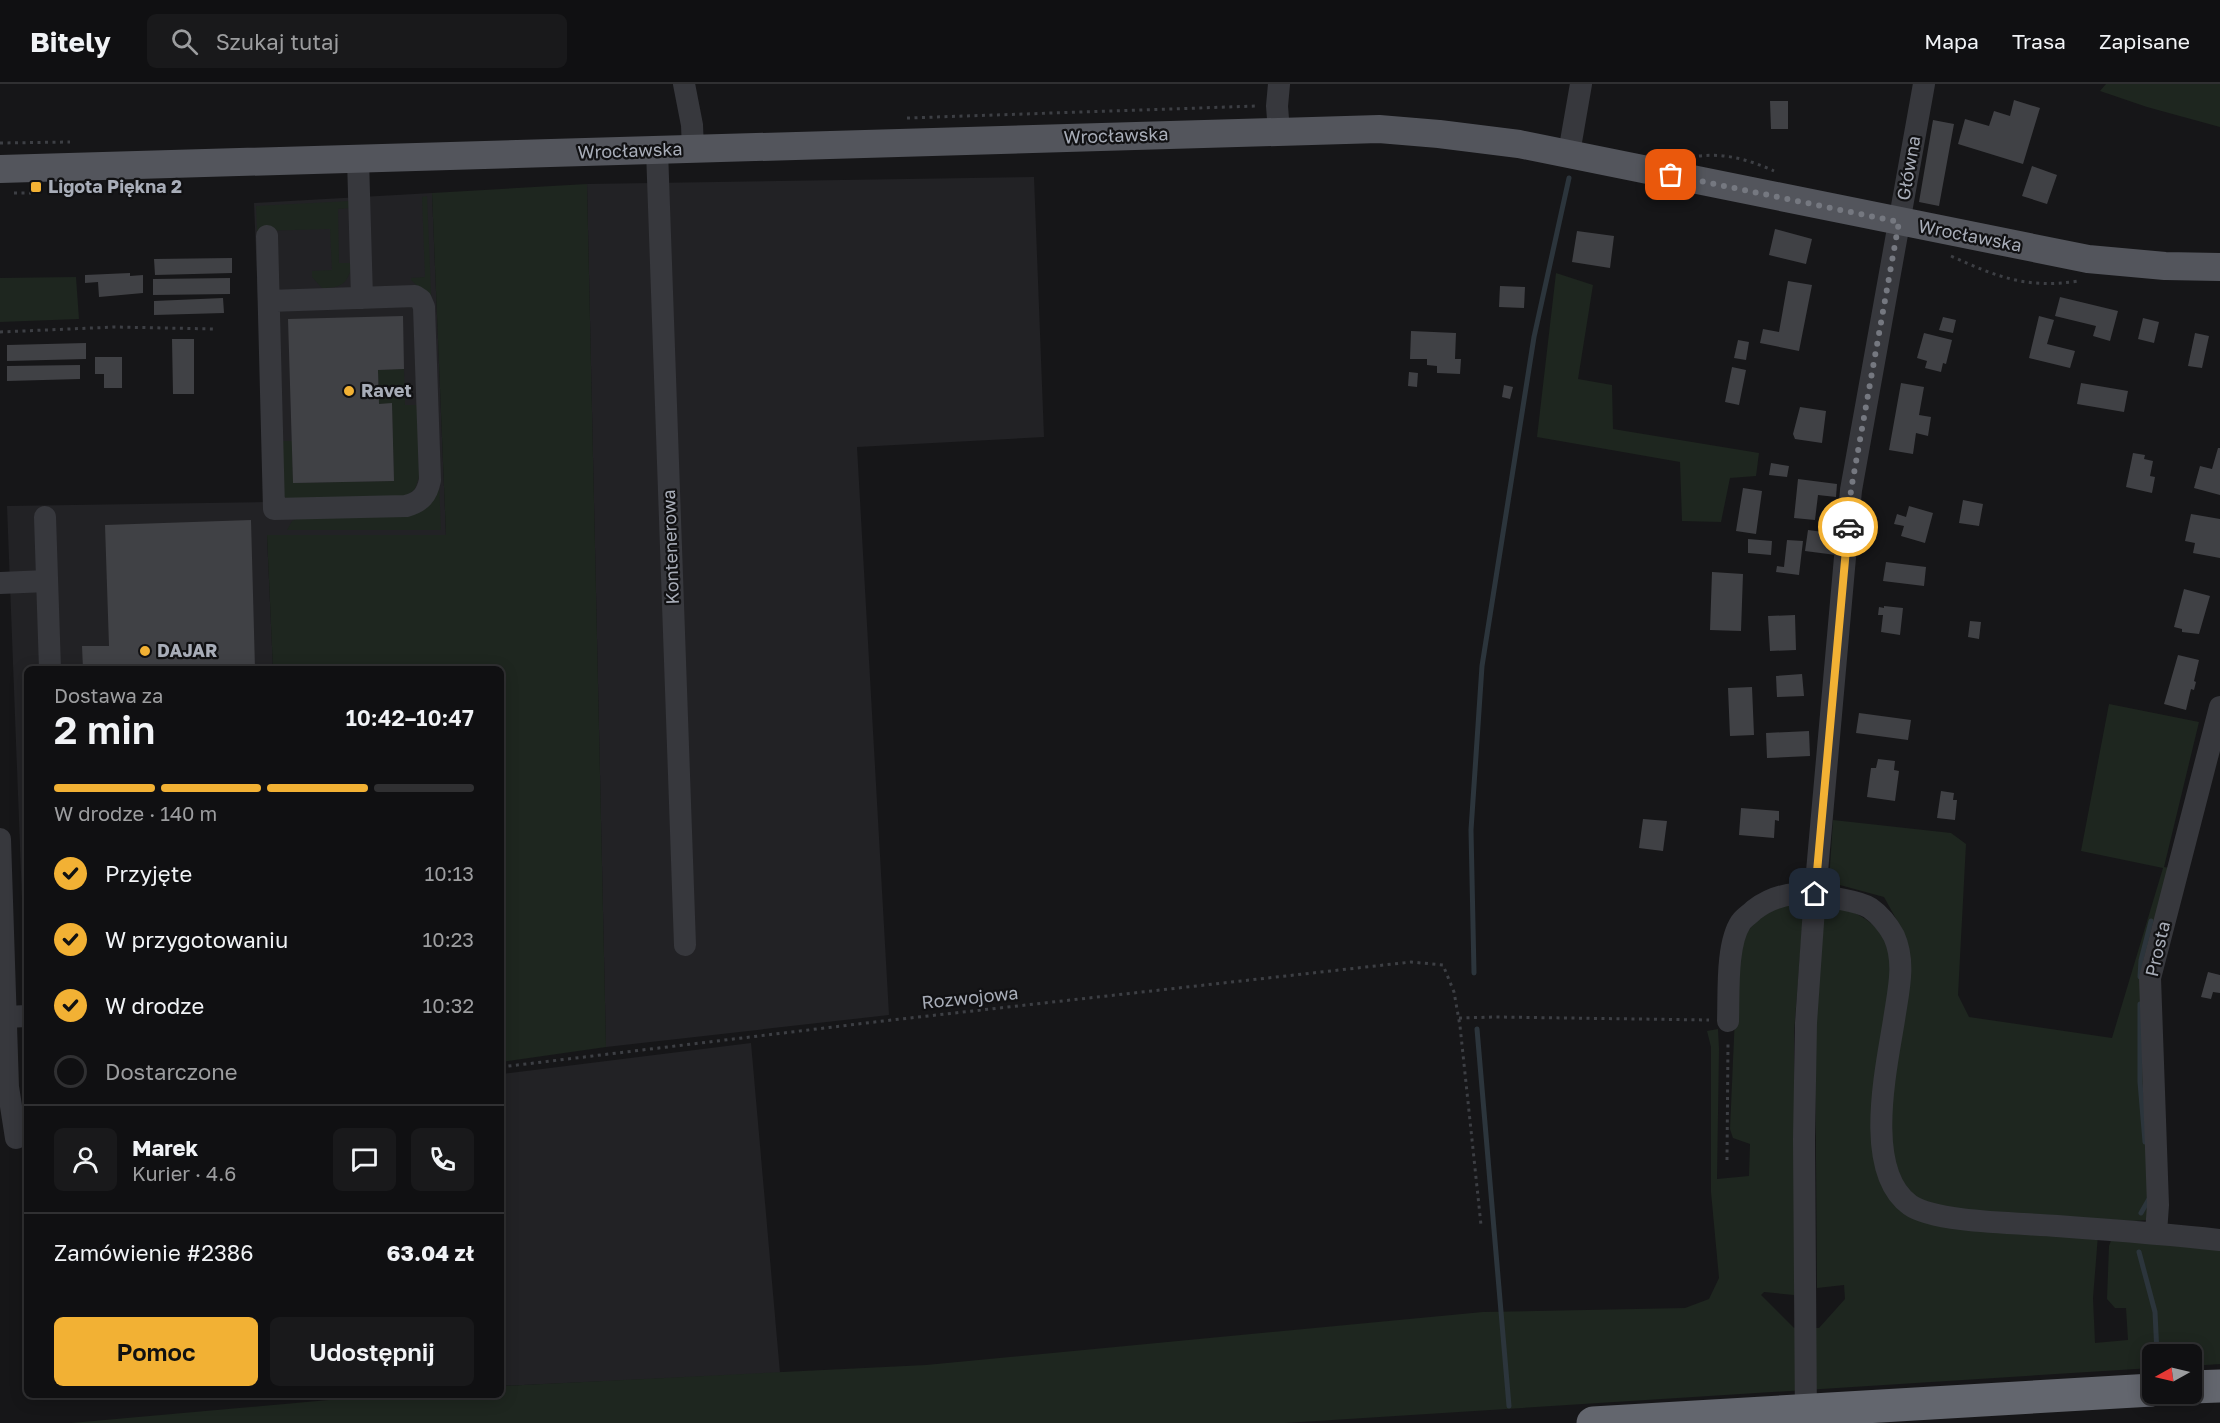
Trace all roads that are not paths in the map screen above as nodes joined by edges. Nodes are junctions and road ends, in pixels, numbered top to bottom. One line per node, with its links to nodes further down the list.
1 (684, 84): 6 (street)
2 (1279, 84): 5 (street)
3 (1581, 84): 8 (street)
4 (1924, 84): 11 (street, Główna)
5 (1279, 132): 6 (main road, Wrocławska); 8 (main road, Wrocławska)
6 (693, 149): 7 (main road, Wrocławska)
7 (657, 150): 9 (main road, Wrocławska); 23 (street, Kontenerowa)
8 (1569, 153): 11 (main road, Wrocławska)
9 (358, 159): 10 (main road, Wrocławska); 14 (street)
10 (0, 169)
11 (1899, 222): 13 (main road, Wrocławska); 22 (street, Główna)
12 (267, 236): 15 (street)
13 (2220, 267)
14 (362, 298): 15 (street); 15 (street)
15 (269, 301)
16 (45, 517): 17 (street)
17 (47, 581): 18 (street); 19 (street)
18 (0, 583)
19 (50, 666)
20 (2220, 707): 27 (street, Prosta)
21 (0, 839): 24 (street)
22 (1815, 894): 25 (street); 27 (street); 31 (street, Główna)
23 (685, 945)
24 (16, 1017): 26 (street)
25 (1728, 1021)
26 (16, 1137)
27 (2156, 1233): 28 (street)
28 (2220, 1240)
29 (2142, 1391): 30 (highway)
30 (1593, 1423)
31 (1806, 1423)

